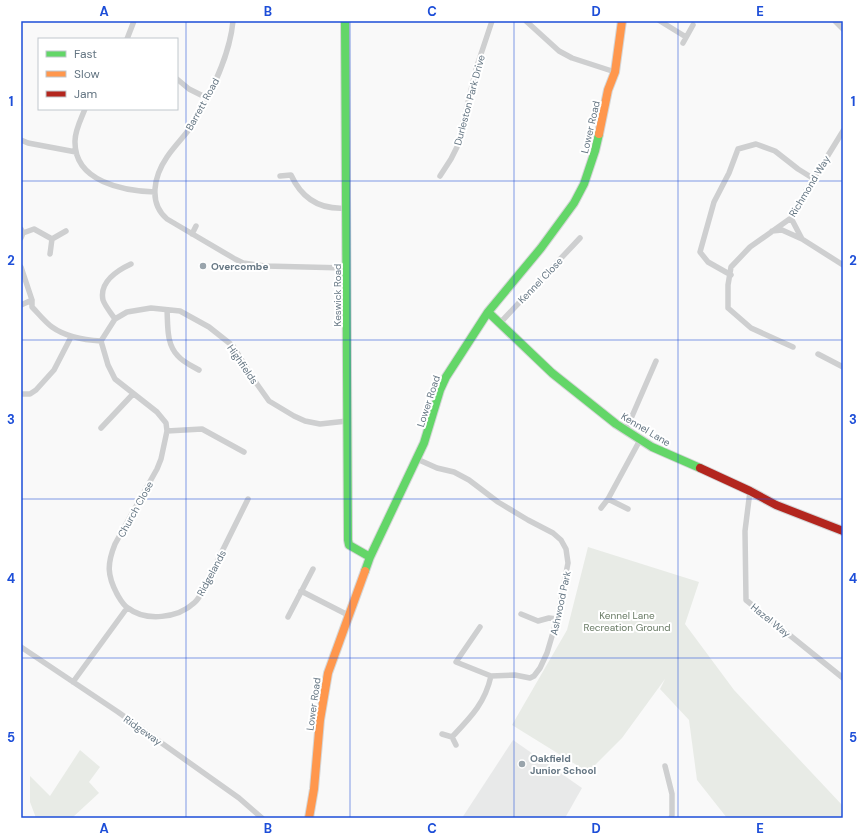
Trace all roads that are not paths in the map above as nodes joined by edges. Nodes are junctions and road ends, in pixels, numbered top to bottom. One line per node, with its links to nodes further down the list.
1 (134, 21): 12 (street)
2 (233, 21): 16 (street, Barrett Road)
3 (345, 21): 27 (street, Keswick Road)
4 (492, 21): 24 (street, Durleston Park Drive)
5 (526, 21): 14 (street)
6 (622, 21): 14 (street, Lower Road)
7 (660, 21): 11 (street)
8 (835, 21): 10 (street)
9 (693, 25): 11 (street)
10 (843, 29)
11 (686, 37): 13 (street)
12 (127, 38)
13 (683, 43)
14 (615, 72): 46 (street, Lower Road)
15 (178, 80): 16 (street)
16 (207, 98): 26 (street, Barrett Road)
17 (85, 110): 20 (street)
18 (843, 131): 25 (street, Richmond Way)
19 (21, 140): 20 (street)
20 (76, 152): 26 (street)
21 (287, 170): 22 (street)
22 (290, 175): 23 (street); 27 (street)
23 (280, 176)
24 (440, 176)
25 (814, 179): 28 (street, Richmond Way); 42 (street)
26 (155, 192): 33 (street, Barrett Road)
27 (346, 208): 41 (street, Keswick Road)
28 (791, 218): 31 (street, Richmond Way); 36 (street)
29 (196, 226): 33 (street)
30 (66, 231): 35 (street)
31 (771, 231): 36 (street); 42 (street, Richmond Way)
32 (22, 233): 35 (street)
33 (192, 234): 41 (street, Barrett Road)
34 (580, 238): 48 (street, Kennel Close)
35 (52, 239): 37 (street)
36 (802, 239): 39 (street)
37 (50, 254)
38 (131, 264): 47 (street)
39 (843, 265)
40 (21, 268): 43 (street)
41 (346, 268): 58 (street, Keswick Road)
42 (731, 275): 51 (street, Richmond Way)
43 (32, 300): 44 (street); 49 (street)
44 (21, 306)
45 (167, 310): 47 (street, Highfields); 55 (street); 58 (street, Highfields)
46 (488, 312): 48 (street, Kennel Lane); 64 (street, Lower Road)
47 (115, 319): 50 (street)
48 (500, 323): 60 (street, Kennel Lane)
49 (71, 337): 50 (street); 56 (street)
50 (101, 341): 57 (street)
51 (793, 347)
52 (818, 354): 54 (street)
53 (656, 360): 60 (street)
54 (842, 367)
55 (199, 370)
56 (21, 394)
57 (133, 394): 59 (street); 61 (street)
58 (347, 421): 71 (street, Keswick Road)
59 (101, 428)
60 (626, 430): 62 (street, Kennel Lane)
61 (167, 431): 63 (street); 74 (street, Church Close)
62 (640, 440): 65 (street, Kennel Lane); 67 (street)
63 (244, 452)
64 (417, 459): 71 (street, Lower Road); 78 (street, Ashwood Park)
65 (750, 491): 70 (street, Kennel Lane); 82 (street, Hazel Way)
66 (248, 499): 74 (street, Ridgelands)
67 (608, 499): 68 (street); 69 (street)
68 (601, 508)
69 (628, 509)
70 (843, 531)
71 (370, 557): 75 (street, Lower Road)
72 (312, 569): 73 (street)
73 (301, 591): 75 (street); 77 (street)
74 (127, 608): 83 (street)
75 (348, 614): 88 (street, Lower Road)
76 (520, 614): 78 (street)
77 (288, 616)
78 (557, 619): 81 (street, Ashwood Park)
79 (480, 627): 81 (street, Ashwood Park)
80 (21, 647): 83 (street, Ridgeway)
81 (491, 676): 85 (street)
82 (843, 678)
83 (73, 682): 89 (street, Ridgeway)
84 (442, 734): 85 (street)
85 (452, 737): 86 (street)
86 (456, 745)
87 (665, 766): 90 (street)
88 (309, 817)
89 (262, 818)
90 (671, 818)

